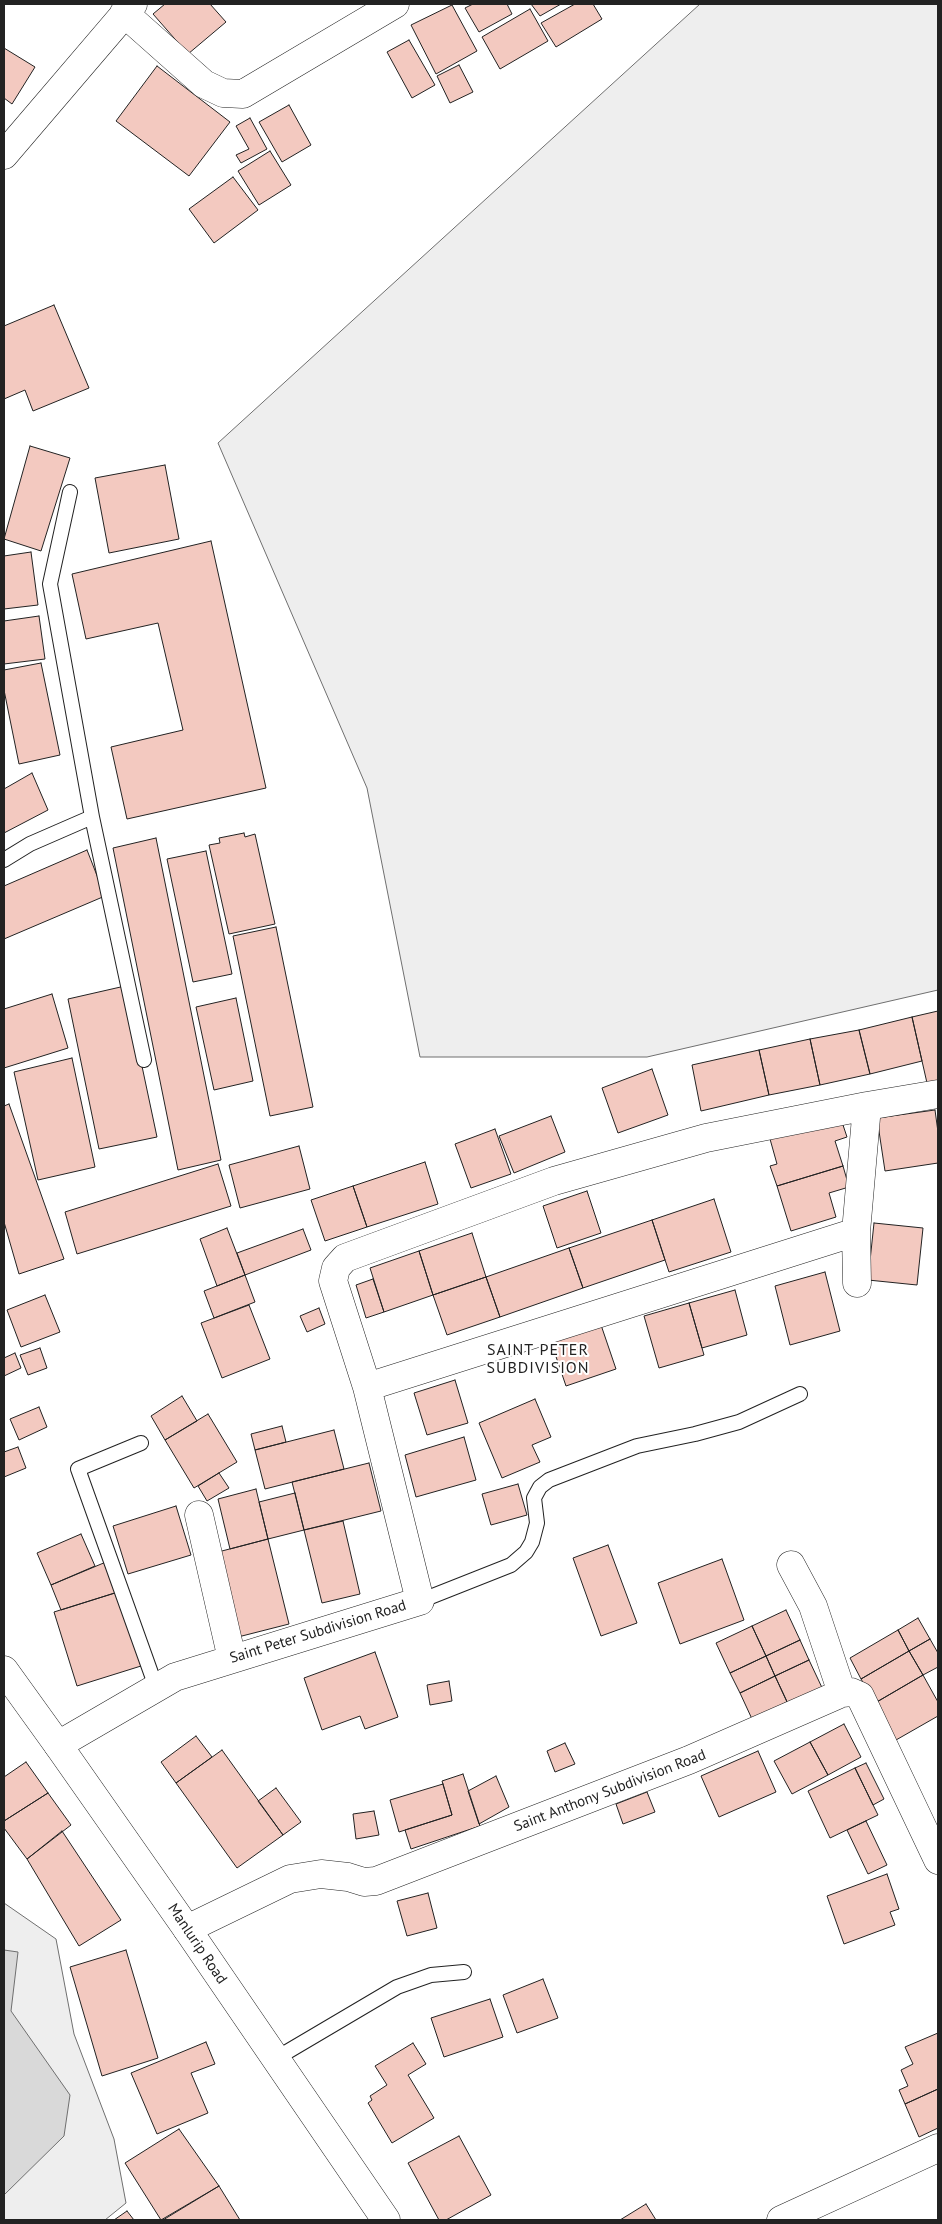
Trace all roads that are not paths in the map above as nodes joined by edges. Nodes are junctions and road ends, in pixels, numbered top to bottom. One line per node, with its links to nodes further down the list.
1 (395, 4): 2 (street)
2 (128, 9): 3 (street)
3 (4, 155)
4 (70, 492): 5 (lane)
5 (92, 817): 6 (lane); 7 (lane)
6 (4, 860)
7 (144, 1060)
8 (938, 1094): 9 (street)
9 (867, 1106): 10 (street); 12 (street, Saint Peter Subdivision Road)
10 (856, 1232): 11 (street); 12 (street)
11 (857, 1283)
12 (367, 1387): 17 (street, Saint Peter Subdivision Road)
13 (800, 1394): 17 (lane)
14 (141, 1443): 20 (lane)
15 (199, 1515): 18 (street)
16 (791, 1565): 21 (street)
17 (420, 1600): 18 (street, Saint Peter Subdivision Road)
18 (232, 1659): 20 (street, Saint Peter Subdivision Road)
19 (9, 1687): 22 (street, Manlurip Road)
20 (156, 1688): 22 (street, Saint Peter Subdivision Road)
21 (842, 1693): 23 (street); 24 (street, Saint Anthony Subdivision Road)
22 (58, 1745): 24 (street, Manlurip Road)
23 (938, 1860)
24 (187, 1929): 26 (street, Manlurip Road)
25 (464, 1972): 26 (lane)
26 (275, 2059): 28 (street, Manlurip Road)
27 (938, 2148): 29 (street)
28 (386, 2220)
29 (781, 2220)

